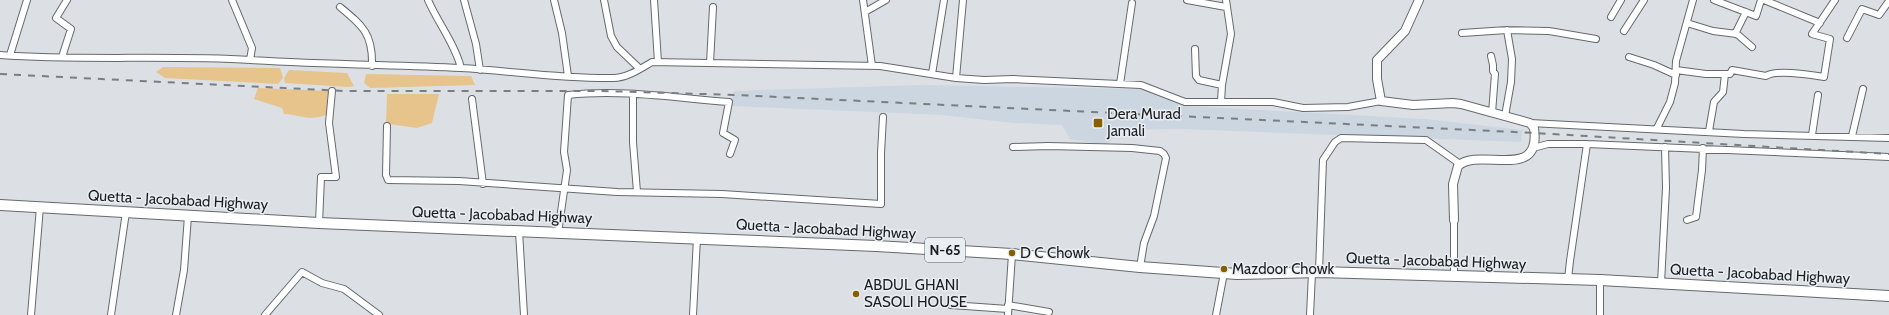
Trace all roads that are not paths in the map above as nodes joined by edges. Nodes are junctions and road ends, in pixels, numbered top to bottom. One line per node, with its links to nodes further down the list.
1 (27, 0): 41 (street)
2 (67, 0): 43 (street)
3 (428, 0): 50 (street)
4 (464, 0): 52 (street)
5 (554, 0): 56 (street)
6 (604, 0): 51 (street)
7 (654, 0): 46 (street)
8 (863, 0): 27 (street)
9 (886, 0): 27 (street)
10 (944, 0): 54 (street)
11 (963, 0): 57 (street)
12 (1187, 0): 26 (street)
13 (1226, 0): 26 (street)
14 (1419, 0): 65 (street)
15 (1621, 0): 29 (street)
16 (1644, 0): 33 (street)
17 (1693, 0): 30 (street)
18 (1714, 0): 28 (street)
19 (1762, 0): 28 (street); 31 (street)
20 (1835, 0): 31 (street)
21 (234, 1): 45 (street)
22 (1889, 1): 36 (street)
23 (1132, 3): 58 (street)
24 (340, 7): 48 (street)
25 (713, 7): 47 (street)
26 (1226, 7): 59 (street)
27 (865, 12): 49 (street)
28 (1746, 12): 35 (street)
29 (1610, 17)
30 (1687, 23): 35 (street); 53 (street)
31 (1820, 23): 55 (street)
32 (1506, 30): 34 (street); 37 (street); 68 (street)
33 (1624, 31)
34 (1462, 33)
35 (1735, 34): 38 (street)
36 (1848, 38)
37 (1596, 39)
38 (1752, 47)
39 (1195, 49): 59 (street)
40 (0, 55): 41 (street)
41 (10, 55): 43 (street)
42 (1491, 56): 67 (street)
43 (62, 57): 45 (street)
44 (1629, 57): 53 (street)
45 (250, 60): 48 (street)
46 (658, 62): 47 (street); 51 (street)
47 (710, 63): 49 (street)
48 (372, 66): 50 (street)
49 (872, 66): 54 (street)
50 (461, 68): 52 (street)
51 (640, 69): 56 (street)
52 (480, 70): 56 (street)
53 (1676, 73): 55 (street); 72 (street)
54 (932, 74): 57 (street)
55 (1726, 74): 73 (street)
56 (568, 76)
57 (956, 78): 58 (street)
58 (1120, 84): 66 (street)
59 (1222, 85): 66 (street)
60 (1863, 88): 75 (street)
61 (332, 91): 94 (street)
62 (632, 95): 82 (street); 86 (street); 87 (street)
63 (1818, 95): 74 (street)
64 (472, 99): 85 (street)
65 (1381, 100): 66 (street); 67 (street)
66 (1221, 102)
67 (1492, 113): 68 (street)
68 (1505, 116): 70 (street)
69 (883, 117): 87 (street)
70 (1530, 123): 72 (street); 80 (street)
71 (387, 126): 85 (street)
72 (1657, 128): 73 (street)
73 (1709, 131): 74 (street)
74 (1812, 136): 75 (street)
75 (1852, 136): 76 (street)
76 (1889, 138)
77 (1587, 144): 78 (street); 80 (street); 103 (street)
78 (1665, 146): 81 (street); 105 (street)
79 (1013, 147): 99 (street)
80 (1533, 148): 84 (street)
81 (1703, 148): 83 (street); 93 (street)
82 (730, 154)
83 (1889, 157)
84 (1460, 164): 92 (street); 100 (street)
85 (483, 184): 86 (street)
86 (563, 188): 87 (street); 96 (street)
87 (638, 192)
88 (0, 205): 89 (highway, Quetta - Jacobabad Highway / N-65)
89 (40, 207): 90 (highway, Quetta - Jacobabad Highway / N-65); 110 (street)
90 (126, 212): 91 (highway, Quetta - Jacobabad Highway / N-65); 111 (street)
91 (188, 216): 94 (highway, Quetta - Jacobabad Highway / N-65); 112 (street)
92 (1454, 220): 102 (street)
93 (1687, 220)
94 (319, 223): 95 (highway, Quetta - Jacobabad Highway / N-65)
95 (519, 231): 96 (highway, Quetta - Jacobabad Highway / N-65); 115 (street)
96 (558, 233): 97 (highway, Quetta - Jacobabad Highway / N-65)
97 (697, 238): 98 (highway, Quetta - Jacobabad Highway / N-65); 116 (street)
98 (1012, 254): 99 (highway, Quetta - Jacobabad Highway / N-65); 108 (street)
99 (1140, 267): 101 (highway, Quetta - Jacobabad Highway / N-65)
100 (1315, 272): 101 (highway, Quetta - Jacobabad Highway / N-65); 102 (highway, Quetta - Jacobabad Highway / N-65); 118 (street)
101 (1224, 273): 117 (street)
102 (1454, 277): 103 (highway, Quetta - Jacobabad Highway / N-65)
103 (1568, 279): 104 (highway, Quetta - Jacobabad Highway / N-65)
104 (1600, 280): 105 (highway, Quetta - Jacobabad Highway / N-65); 119 (street)
105 (1661, 283): 106 (highway, Quetta - Jacobabad Highway / N-65)
106 (1889, 296)
107 (951, 305): 108 (street)
108 (1008, 310): 109 (street)
109 (1049, 312)
110 (30, 315)
111 (111, 315)
112 (176, 315)
113 (265, 315): 114 (street)
114 (379, 315)
115 (524, 315)
116 (693, 315)
117 (1216, 315)
118 (1310, 315)
119 (1600, 315)

